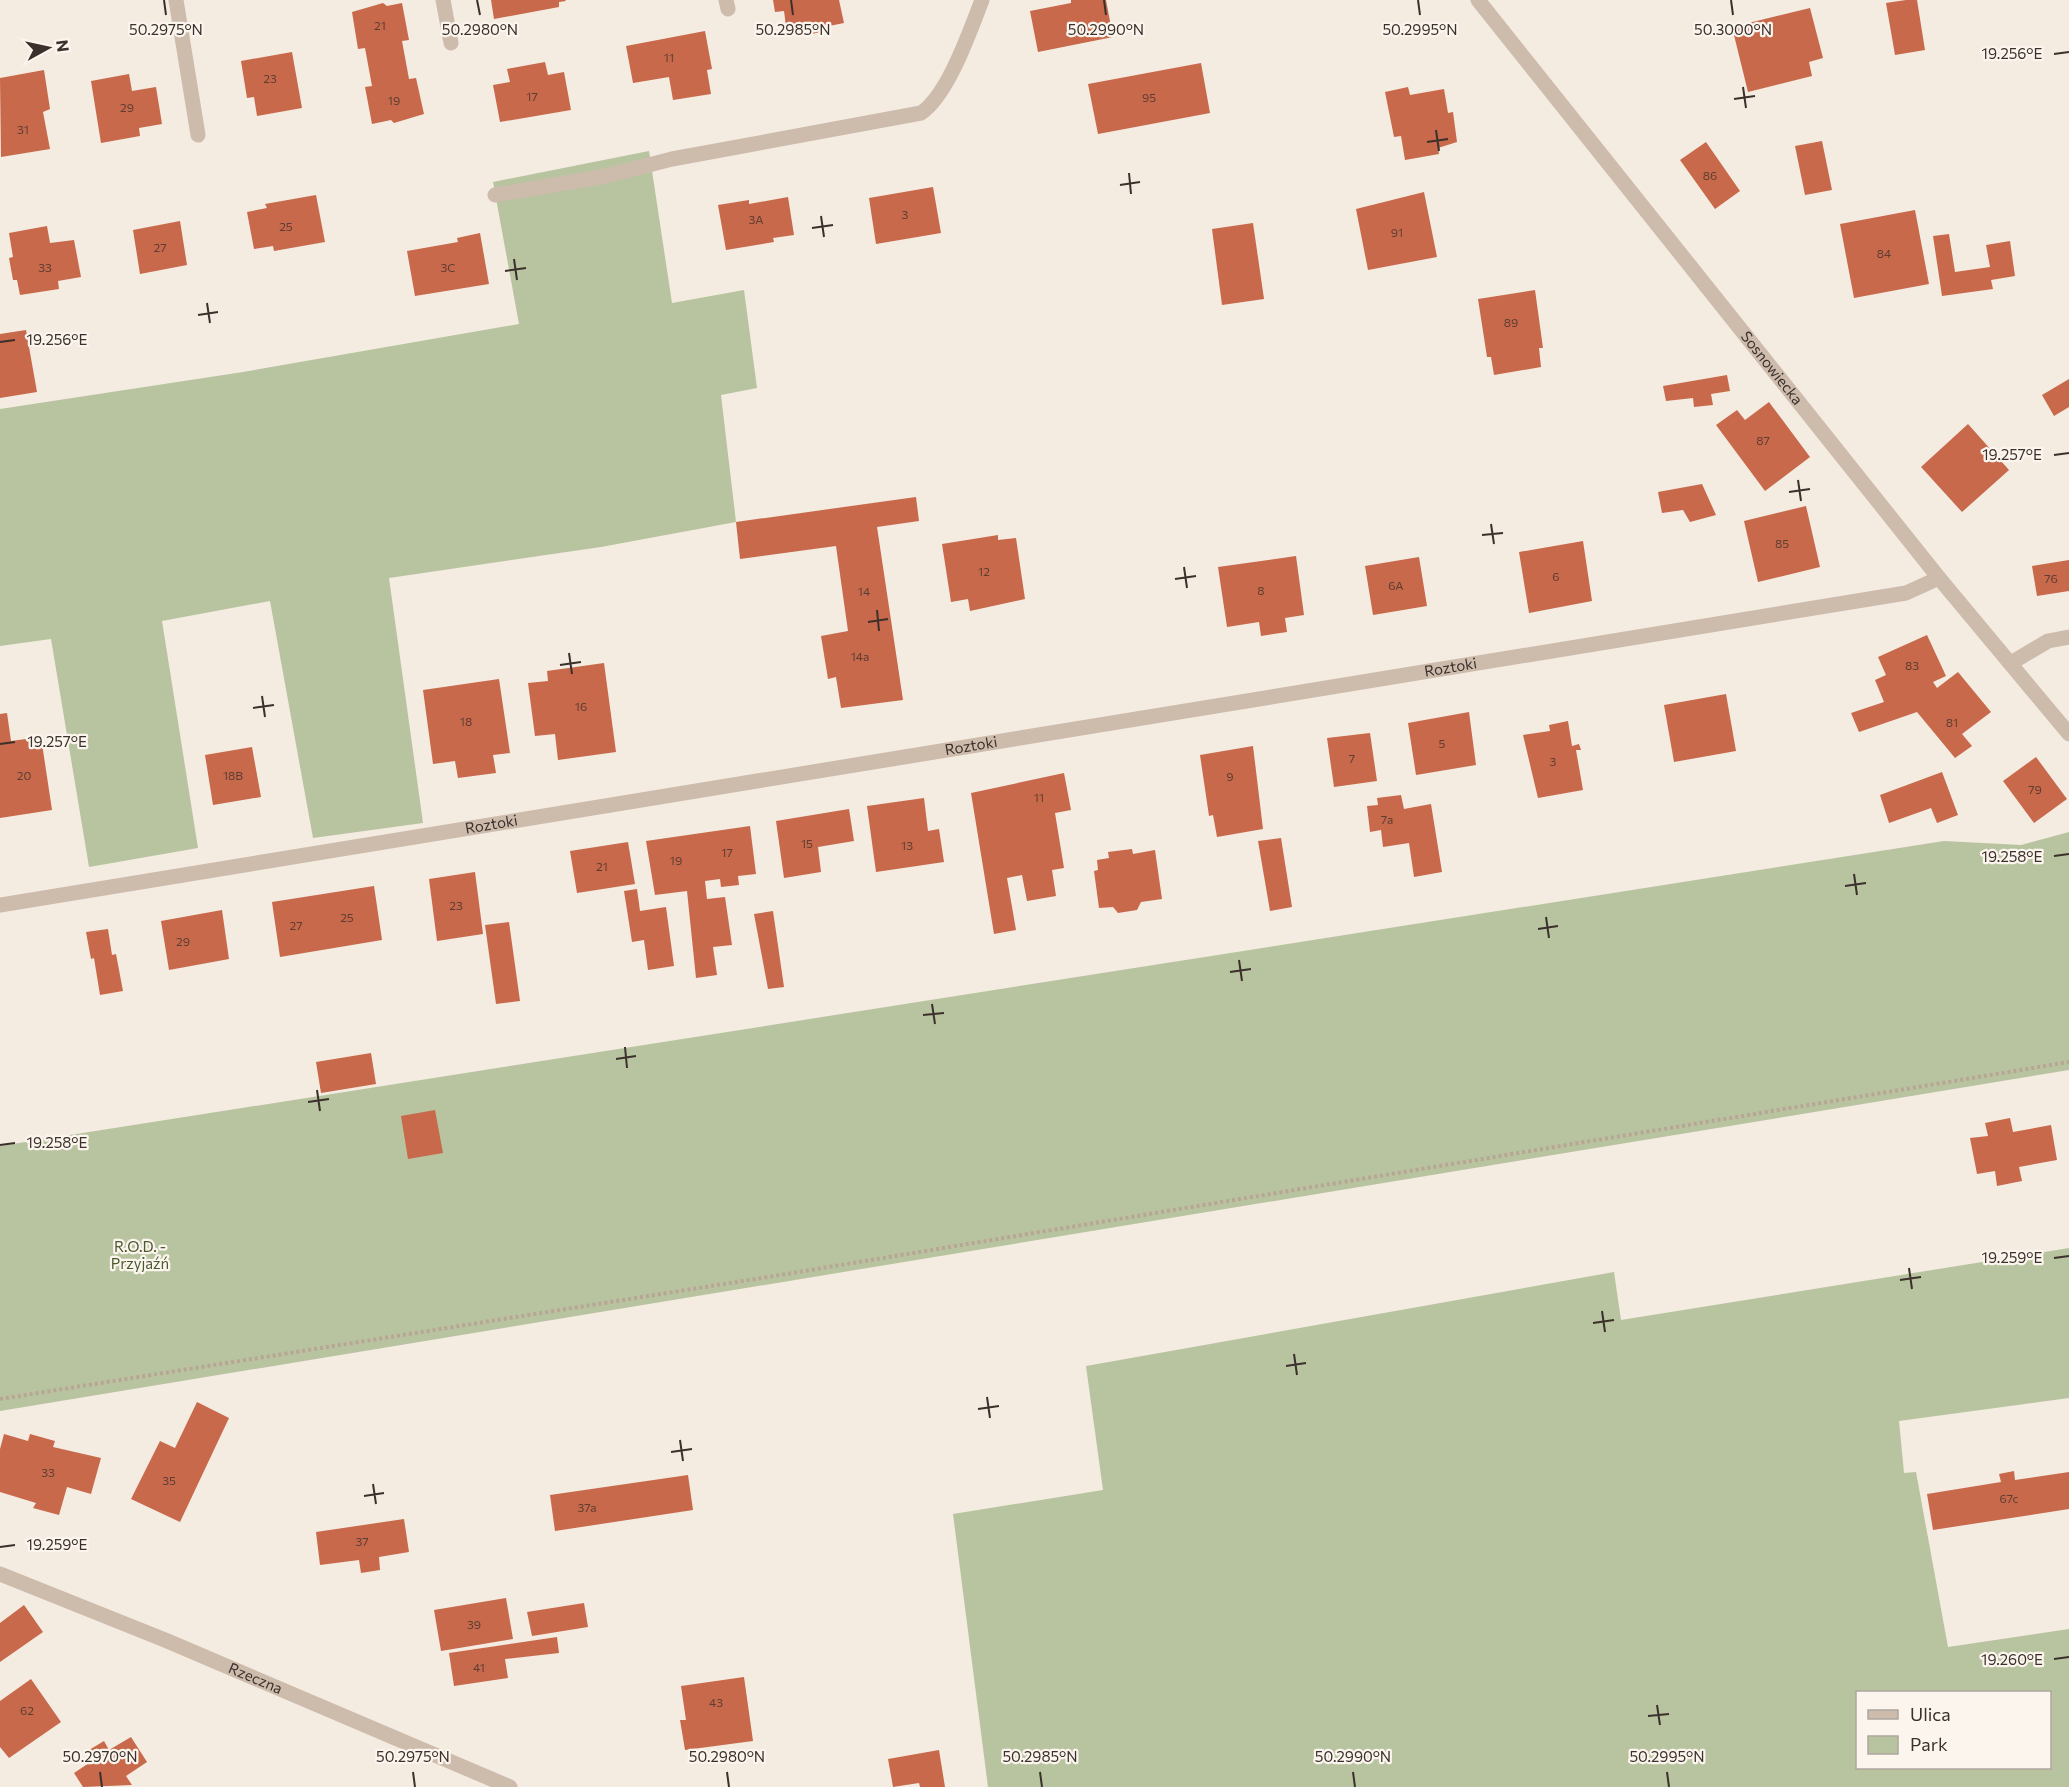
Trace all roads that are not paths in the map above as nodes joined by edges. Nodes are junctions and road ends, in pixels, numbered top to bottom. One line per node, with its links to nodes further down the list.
1 (176, 0): 6 (street)
2 (443, 0): 5 (street)
3 (982, 0): 7 (street)
4 (1478, 0): 8 (street, Sosnowiecka)
5 (451, 43)
6 (198, 135)
7 (495, 195)
8 (1939, 578): 10 (street, Sosnowiecka); 12 (street, Roztoki)
9 (2069, 637): 10 (street)
10 (2011, 663): 11 (street, Sosnowiecka)
11 (2069, 734)
12 (0, 905)
13 (0, 1574): 14 (street, Rzeczna)
14 (510, 1787)

